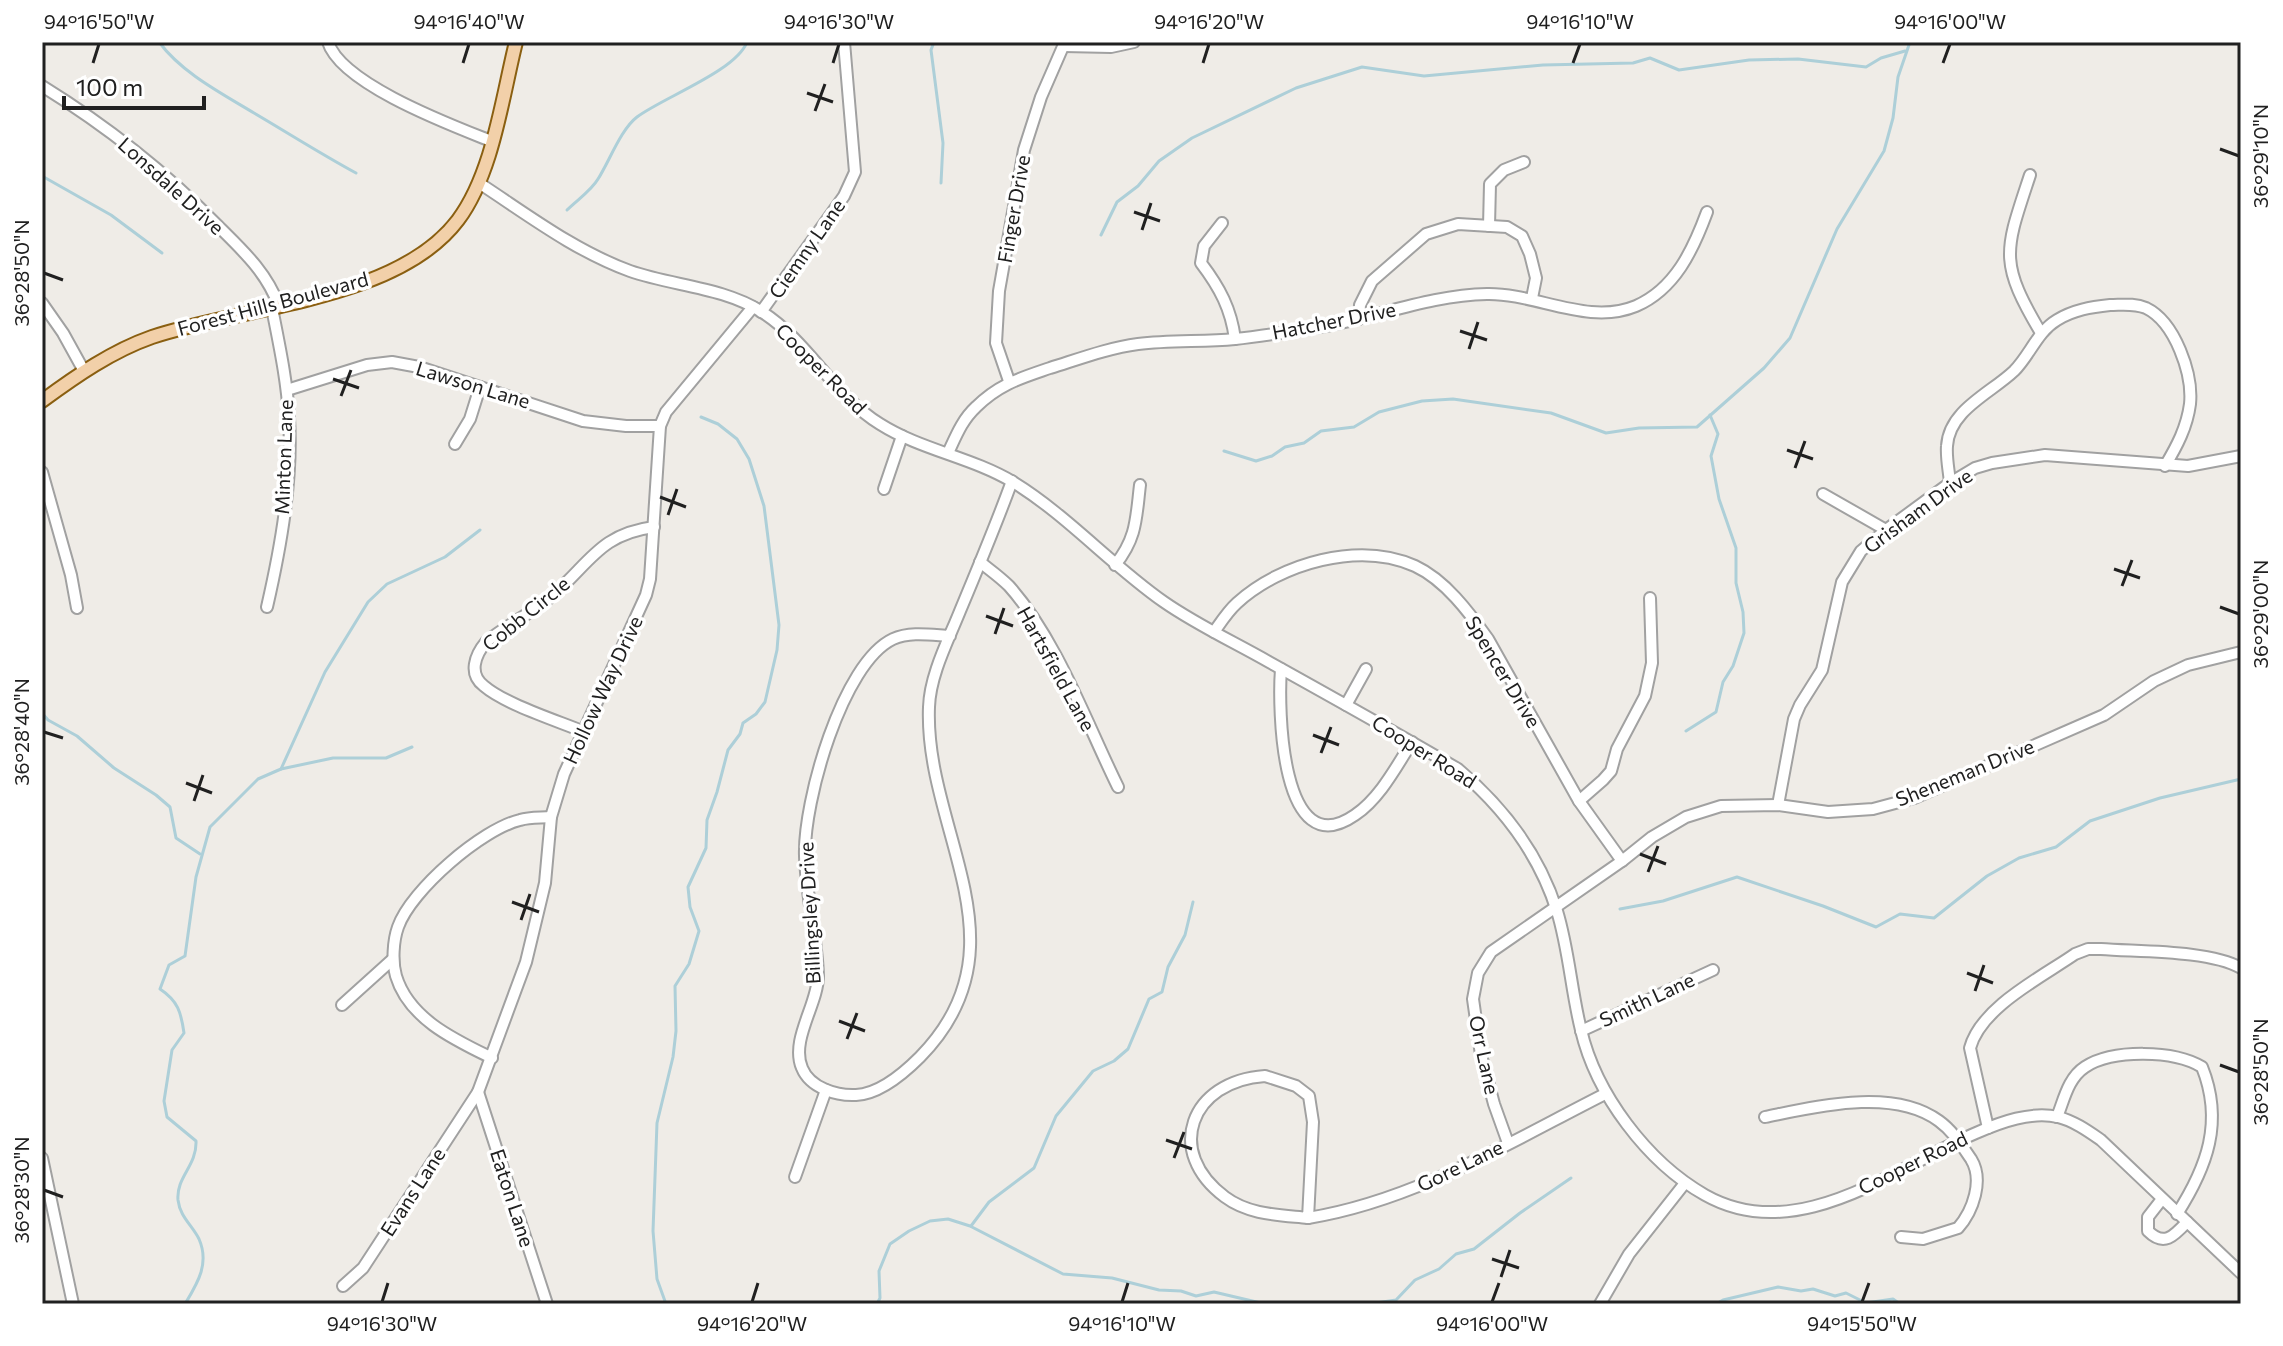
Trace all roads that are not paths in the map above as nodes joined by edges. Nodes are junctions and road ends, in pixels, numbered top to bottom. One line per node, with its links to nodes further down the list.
1 (328, 42): 7 (street)
2 (516, 42): 7 (main road, Forest Hills Boulevard)
3 (844, 42): 17 (street, Ciemny Lane)
4 (1134, 42): 5 (street)
5 (1065, 44): 22 (street, Finger Drive)
6 (42, 86): 16 (street, Lonsdale Drive)
7 (491, 141): 10 (main road, Forest Hills Boulevard)
8 (1524, 162): 13 (street)
9 (2030, 175): 19 (street)
10 (479, 183): 16 (main road, Forest Hills Boulevard); 17 (street, Cooper Road)
11 (1707, 212): 14 (street, Hatcher Drive)
12 (1222, 223): 20 (street)
13 (1489, 226): 14 (street); 18 (street)
14 (1532, 298): 18 (street, Hatcher Drive)
15 (42, 303): 21 (street)
16 (276, 307): 21 (main road, Forest Hills Boulevard); 24 (street, Minton Lane)
17 (757, 309): 26 (street, Hollow Way Drive); 27 (street, Cooper Road)
18 (1359, 319): 20 (street, Hatcher Drive)
19 (2041, 333): 31 (street); 34 (street)
20 (1235, 339): 22 (street, Hatcher Drive)
21 (84, 371): 25 (main road, Forest Hills Boulevard)
22 (1009, 381): 29 (street, Hatcher Drive)
23 (480, 387): 24 (street, Lawson Lane); 26 (street, Lawson Lane); 28 (street)
24 (287, 390): 43 (street, Minton Lane)
25 (42, 401)
26 (660, 426): 38 (street, Hollow Way Drive)
27 (902, 436): 29 (street, Cooper Road); 36 (street)
28 (455, 444)
29 (948, 453): 33 (street, Cooper Road)
30 (2241, 456): 31 (street, Grisham Drive)
31 (2165, 466): 34 (street, Grisham Drive)
32 (42, 472): 44 (street)
33 (1012, 481): 40 (street); 41 (street, Cooper Road)
34 (1950, 483): 39 (street, Grisham Drive)
35 (1140, 485): 41 (street)
36 (884, 489)
37 (1823, 494): 39 (street)
38 (654, 527): 51 (street, Hollow Way Drive); 51 (street, Cobb Circle)
39 (1886, 530): 55 (street, Grisham Drive)
40 (980, 562): 46 (street); 53 (street, Hartsfield Lane)
41 (1115, 565): 45 (street, Cooper Road)
42 (1650, 598): 54 (street)
43 (267, 607)
44 (77, 608)
45 (1214, 632): 48 (street, Cooper Road); 54 (street, Spencer Drive)
46 (950, 636): 65 (street, Billingsley Drive); 65 (street)
47 (2241, 652): 55 (street, Sheneman Drive)
48 (1281, 669): 50 (street, Cooper Road); 52 (street)
49 (1366, 669): 50 (street)
50 (1346, 705): 52 (street, Cooper Road)
51 (582, 731): 56 (street, Hollow Way Drive)
52 (1412, 742): 58 (street, Cooper Road)
53 (1118, 787)
54 (1579, 801): 57 (street, Spencer Drive)
55 (1778, 805): 57 (street, Sheneman Drive)
56 (551, 817): 59 (street); 64 (street, Hollow Way Drive)
57 (1622, 861): 58 (street, Sheneman Drive)
58 (1556, 908): 63 (street, Cooper Road); 72 (street, Orr Lane)
59 (393, 959): 62 (street); 64 (street)
60 (2241, 968): 70 (street)
61 (1713, 970): 63 (street, Smith Lane)
62 (342, 1005)
63 (1581, 1031): 67 (street, Cooper Road)
64 (492, 1058): 66 (street, Hollow Way Drive)
65 (826, 1090): 74 (street)
66 (478, 1092): 81 (street, Evans Lane); 83 (street, Eaton Lane)
67 (1605, 1094): 72 (street, Gore Lane); 75 (street, Cooper Road)
68 (1765, 1117): 71 (street)
69 (2057, 1117): 70 (street, Cooper Road); 76 (street, Cooper Road); 78 (street)
70 (1988, 1128): 71 (street, Cooper Road)
71 (1958, 1140): 75 (street, Cooper Road); 79 (street)
72 (1508, 1143): 77 (street, Gore Lane)
73 (42, 1158): 82 (street)
74 (795, 1177)
75 (1685, 1183): 84 (street)
76 (2162, 1199): 78 (street, Cooper Road); 78 (street)
77 (1308, 1218): 77 (street, Gore Lane)
78 (2182, 1218): 80 (street, Cooper Road)
79 (1901, 1237)
80 (2241, 1273)
81 (343, 1286)
82 (73, 1304)
83 (547, 1304)
84 (1600, 1304)

